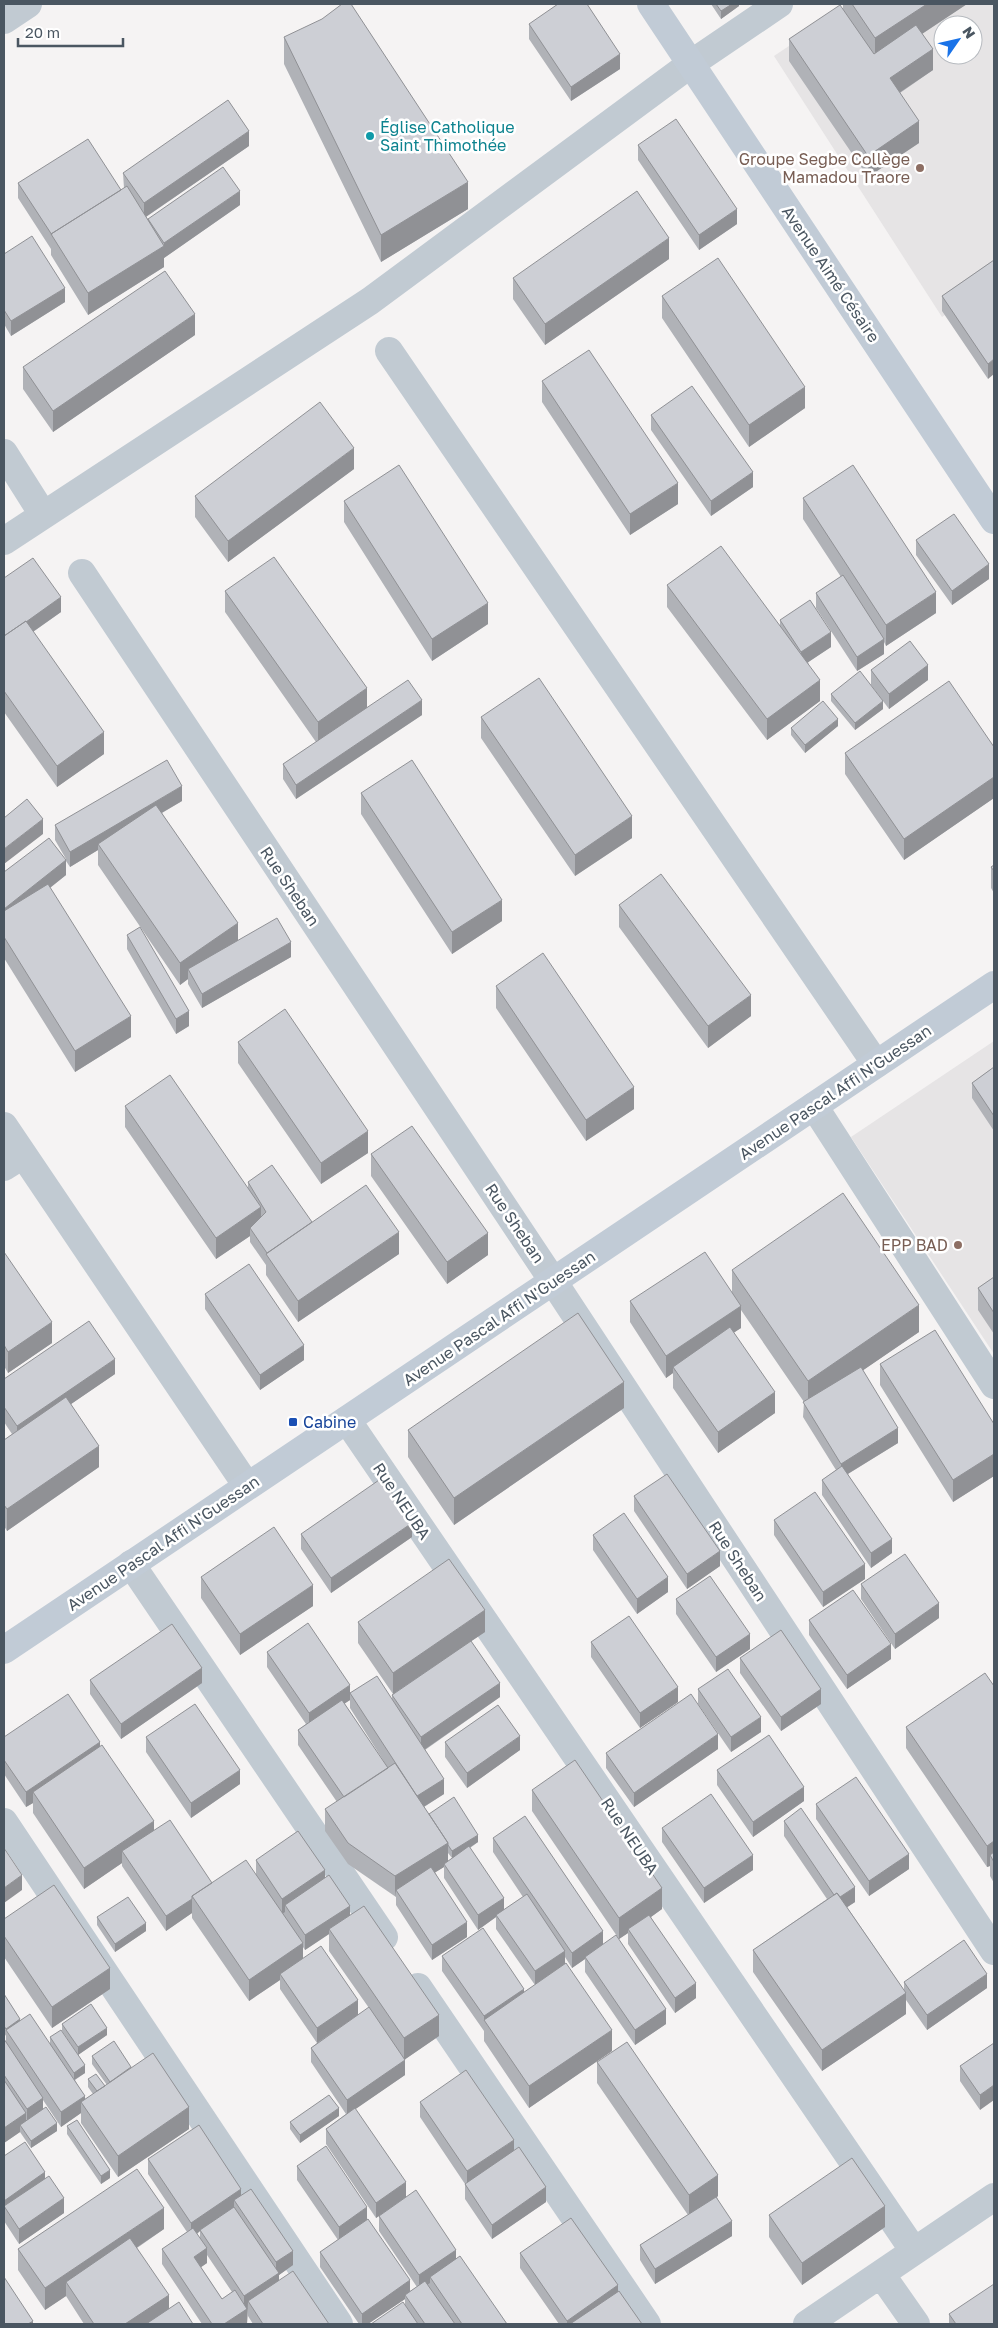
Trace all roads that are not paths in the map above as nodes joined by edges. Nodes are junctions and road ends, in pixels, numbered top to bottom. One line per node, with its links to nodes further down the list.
1 (28, 4): 4 (street)
2 (651, 4): 5 (street, Avenue Aimé Césaire)
3 (779, 4): 5 (street)
4 (4, 20)
5 (692, 63): 8 (street); 9 (street, Avenue Aimé Césaire)
6 (389, 351): 13 (street)
7 (4, 453): 8 (street)
8 (42, 513): 10 (street)
9 (994, 520)
10 (4, 540)
11 (82, 573): 17 (street, Rue Sheban)
12 (994, 985): 13 (street, Avenue Pascal Affi N'Guessan)
13 (876, 1064): 14 (street, Avenue Pascal Affi N'Guessan)
14 (814, 1106): 17 (street, Avenue Pascal Affi N'Guessan); 18 (street)
15 (4, 1126): 16 (street)
16 (13, 1161): 20 (street)
17 (553, 1281): 19 (street, Avenue Pascal Affi N'Guessan); 24 (street, Rue Sheban)
18 (994, 1384)
19 (347, 1420): 20 (street, Avenue Pascal Affi N'Guessan); 26 (street, Rue NEUBA)
20 (247, 1486): 21 (street, Avenue Pascal Affi N'Guessan)
21 (131, 1564): 22 (street, Avenue Pascal Affi N'Guessan); 29 (street)
22 (4, 1650)
23 (4, 1822): 28 (street)
24 (994, 1951)
25 (994, 2197): 26 (street)
26 (914, 2251): 27 (street)
27 (881, 2274): 30 (street); 31 (street)
28 (338, 2324)
29 (647, 2324)
30 (807, 2324)
31 (916, 2324)

